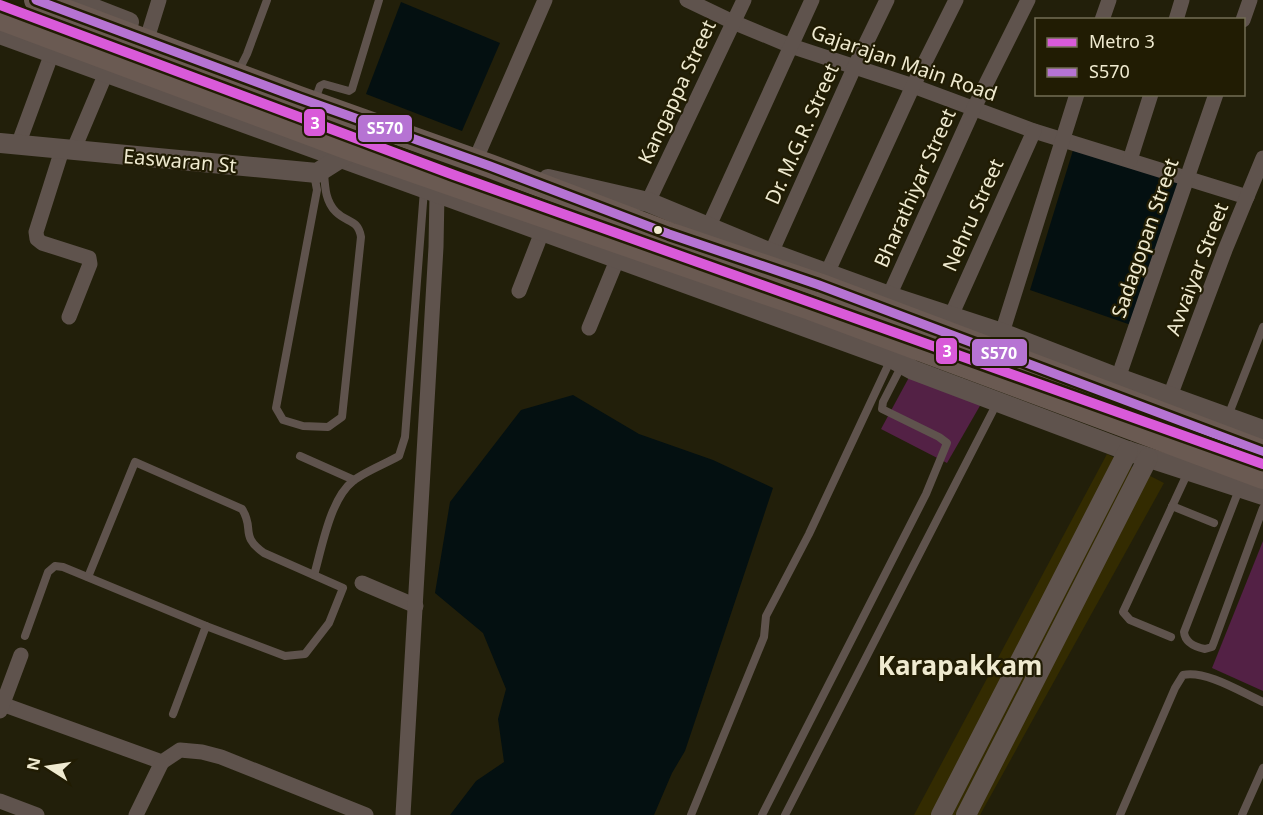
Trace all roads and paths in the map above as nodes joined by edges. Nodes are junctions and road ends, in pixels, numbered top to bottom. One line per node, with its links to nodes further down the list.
1 (38, 0): 22 (main road)
2 (72, 0): 22 (street)
3 (159, 0): 22 (street)
4 (267, 0): 25 (lane)
5 (379, 0): 32 (lane)
6 (545, 0): 42 (street)
7 (687, 0): 20 (street, Gajarajan Main Road)
8 (744, 0): 20 (street, Kangappa Street)
9 (812, 0): 23 (street)
10 (887, 0): 26 (street, Dr. M.G.R. Street)
11 (956, 0): 28 (street)
12 (1028, 0): 33 (street, Bharathiyar Street)
13 (1109, 0): 17 (street)
14 (1182, 0): 18 (street)
15 (1250, 0): 19 (street)
16 (0, 18): 41 (main road)
17 (1103, 18)
18 (1177, 18)
19 (1244, 18)
20 (733, 22): 23 (street, Gajarajan Main Road); 46 (street, Kangappa Street)
21 (0, 34): 24 (street)
22 (148, 36): 25 (street); 34 (main road)
23 (791, 46): 26 (street, Gajarajan Main Road); 47 (street)
24 (52, 53): 27 (street); 37 (street)
25 (241, 66): 32 (street)
26 (854, 68): 28 (street, Gajarajan Main Road); 49 (street, Dr. M.G.R. Street)
27 (106, 73): 38 (street); 41 (street)
28 (914, 86): 33 (street, Gajarajan Main Road); 51 (street)
29 (1076, 96): 36 (street)
30 (1150, 96): 40 (street)
31 (1215, 96): 43 (street, Sadagopan Street)
32 (316, 97): 34 (street)
33 (974, 108): 35 (street, Gajarajan Main Road); 53 (street, Bharathiyar Street)
34 (346, 114): 42 (main road)
35 (1034, 131): 36 (street, Gajarajan Main Road); 55 (street, Nehru Street)
36 (1063, 139): 40 (street, Gajarajan Main Road); 59 (street)
37 (9, 144): 38 (street, Easwaran St)
38 (68, 150): 41 (street, Easwaran St); 56 (street)
39 (1263, 158): 45 (street, Avvaiyar Street)
40 (1130, 160): 43 (street, Gajarajan Main Road)
41 (333, 162): 41 (lane); 44 (street); 54 (main road)
42 (483, 163): 46 (street); 51 (main road)
43 (1188, 178): 45 (street, Gajarajan Main Road); 61 (street, Sadagopan Street)
44 (430, 191): 48 (street); 71 (lane); 79 (street)
45 (1247, 197): 63 (street, Avvaiyar Street)
46 (648, 202): 47 (street)
47 (708, 228): 49 (street)
48 (542, 232): 50 (street); 52 (street)
49 (771, 253): 51 (street)
50 (617, 260): 54 (street); 58 (street)
51 (824, 279): 53 (street); 61 (main road)
52 (519, 291)
53 (889, 296): 55 (street)
54 (782, 309): 60 (street); 62 (main road)
55 (951, 316): 59 (street)
56 (69, 317)
57 (1263, 327): 64 (lane)
58 (589, 328)
59 (1002, 333): 61 (street)
60 (897, 361): 62 (street); 94 (lane); 95 (lane)
61 (1115, 387): 63 (street); 65 (main road)
62 (1004, 393): 66 (street); 70 (main road); 96 (lane)
63 (1170, 396): 64 (street)
64 (1228, 417): 65 (street)
65 (1260, 443): 70 (lane)
66 (1128, 451): 68 (street); 97 (street)
67 (300, 456): 71 (lane)
68 (1148, 458): 69 (street); 98 (street)
69 (1188, 471): 70 (street); 73 (lane)
70 (1250, 479): 72 (street); 74 (lane)
71 (354, 480): 76 (lane)
72 (1263, 495)
73 (1172, 506): 75 (lane); 82 (lane)
74 (1263, 508)
75 (1214, 523)
76 (314, 575): 77 (lane); 80 (lane)
77 (88, 577): 80 (lane); 81 (lane)
78 (362, 583): 79 (street)
79 (416, 606): 93 (street)
80 (206, 626): 86 (lane)
81 (25, 636)
82 (1171, 637)
83 (21, 655): 85 (street)
84 (1263, 702): 99 (lane)
85 (1, 707): 87 (street)
86 (173, 714)
87 (162, 762): 91 (street); 92 (street)
88 (1263, 768): 100 (lane)
89 (0, 801): 90 (street)
90 (37, 815)
91 (136, 815)
92 (366, 815)
93 (403, 815)
94 (691, 815)
95 (762, 815)
96 (785, 815)
97 (941, 815)
98 (966, 815)
99 (1120, 815)
100 (1242, 815)

